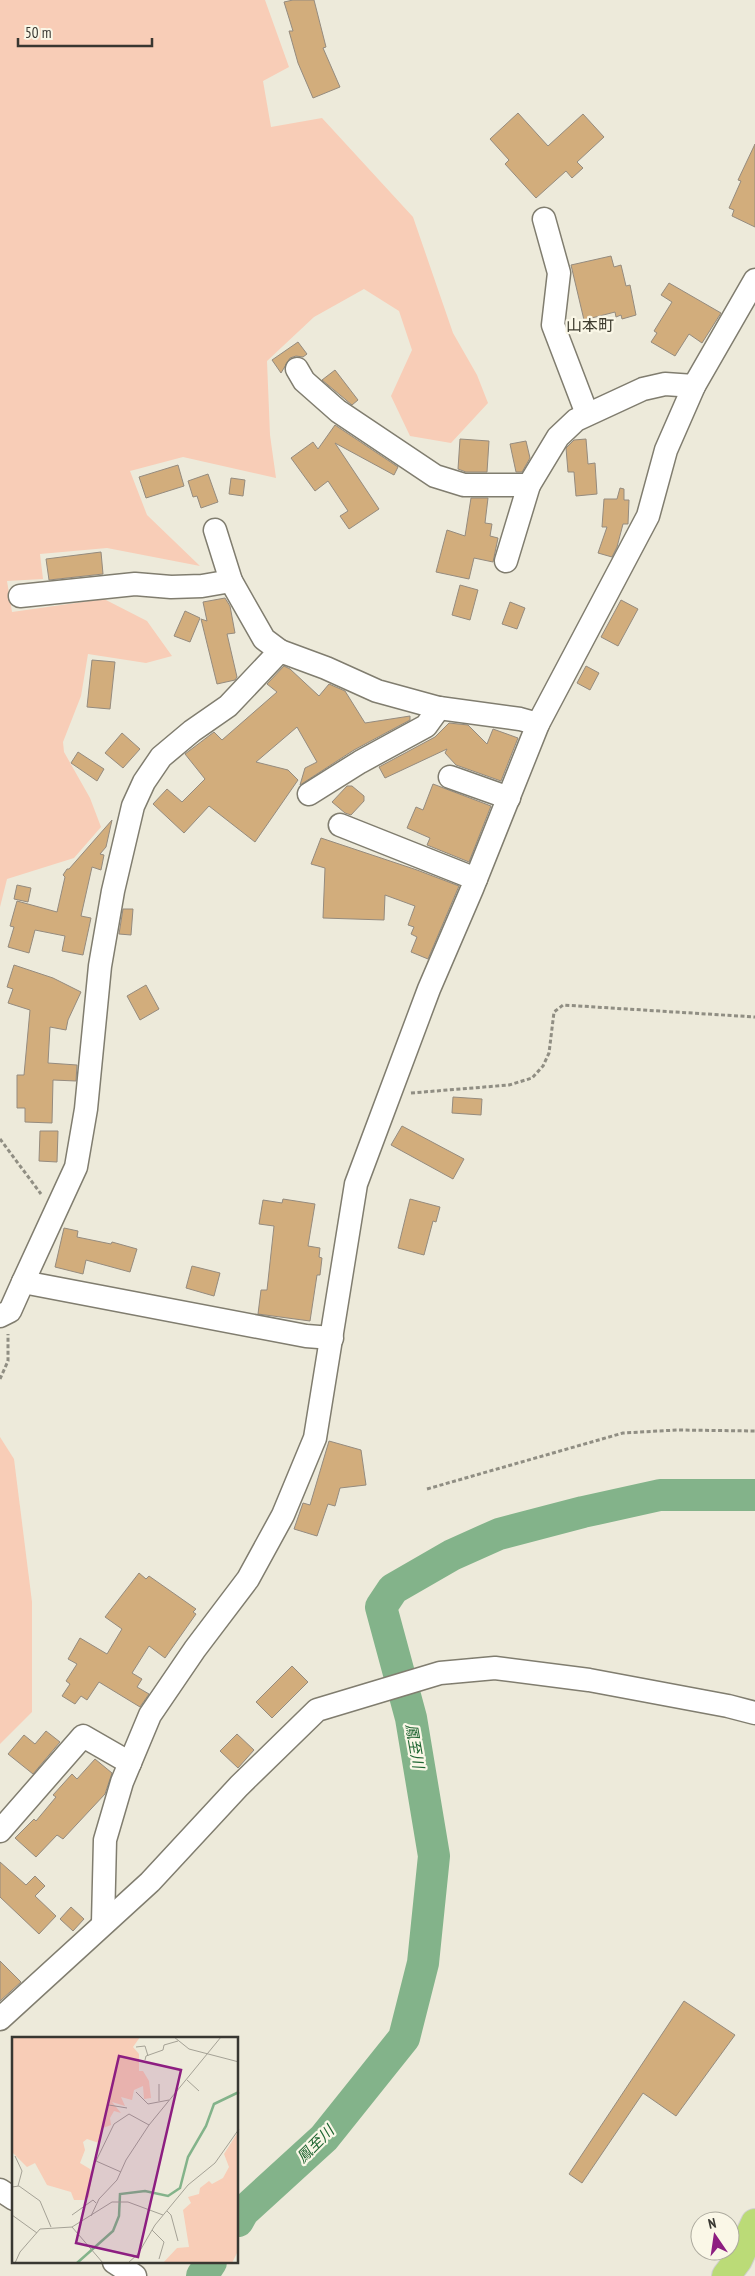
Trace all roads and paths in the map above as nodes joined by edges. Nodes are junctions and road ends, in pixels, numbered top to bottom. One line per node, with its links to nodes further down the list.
1 (544, 219): 5 (street)
2 (755, 280): 4 (street)
3 (297, 369): 6 (street)
4 (694, 386): 5 (street); 13 (street)
5 (587, 414): 6 (street)
6 (529, 485): 8 (street)
7 (215, 530): 9 (street)
8 (506, 561)
9 (231, 581): 10 (street); 11 (street)
10 (20, 596)
11 (280, 651): 12 (street); 22 (street)
12 (439, 708): 13 (street); 15 (street)
13 (538, 724): 16 (street)
14 (450, 777): 16 (street)
15 (309, 794)
16 (509, 798): 18 (street)
17 (340, 825): 18 (street)
18 (476, 879): 20 (street)
19 (755, 1017): 20 (path)
20 (388, 1095): 25 (street)
21 (0, 1139): 22 (path)
22 (55, 1212): 23 (street)
23 (23, 1282): 24 (street); 25 (street)
24 (5, 1314): 26 (path)
25 (332, 1338): 30 (street)
26 (0, 1379)
27 (755, 1431): 28 (path)
28 (427, 1489)
29 (755, 1713): 32 (street)
30 (130, 1763): 31 (street); 32 (street)
31 (0, 1831)
32 (103, 1923): 33 (street)
33 (0, 2019)
34 (0, 2190): 35 (street)
35 (12, 2198)
36 (755, 2223): 39 (highway)
37 (117, 2264): 38 (street)
38 (135, 2276)
39 (726, 2276)

